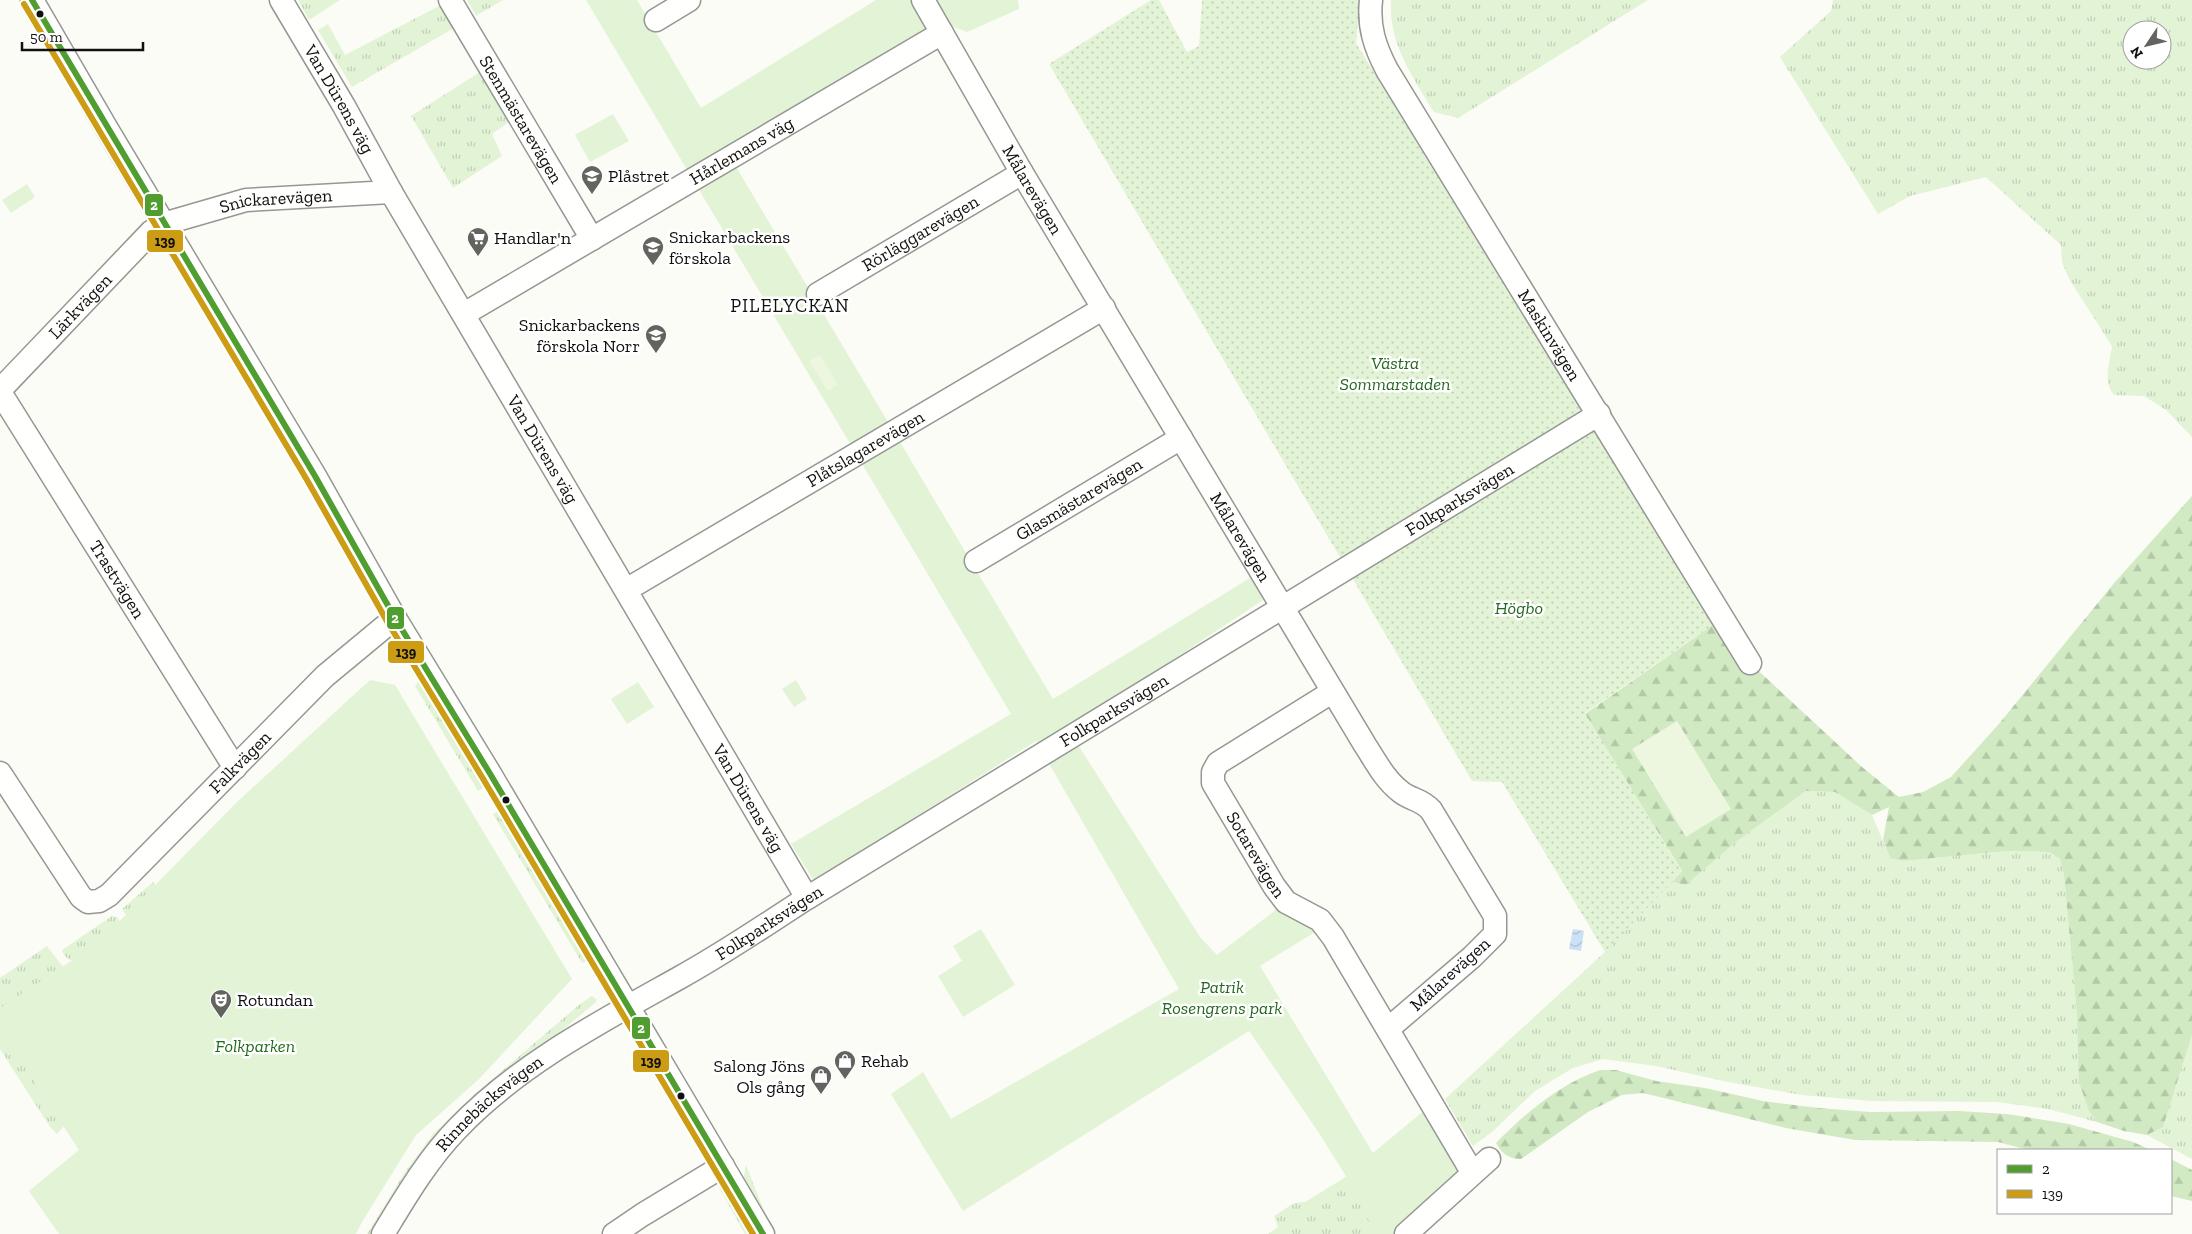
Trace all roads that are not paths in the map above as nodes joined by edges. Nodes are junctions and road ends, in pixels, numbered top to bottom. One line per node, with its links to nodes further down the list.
1 (32, 0): 11 (street)
2 (282, 0): 10 (street, Van Dürens väg)
3 (450, 0): 12 (street, Stenmästarevägen)
4 (689, 0): 7 (street)
5 (923, 0): 8 (street, Målarevägen)
6 (1371, 0): 17 (street, Maskinvägen)
7 (656, 20)
8 (942, 33): 9 (street, Målarevägen); 12 (street, Hårlemans väg)
9 (1022, 173): 13 (street, Rörläggarevägen); 14 (street, Målarevägen)
10 (391, 192): 11 (street, Snickarevägen); 15 (street, Van Dürens väg)
11 (164, 224): 16 (street, Lärkvägen); 22 (street)
12 (592, 239): 15 (street, Hårlemans väg)
13 (818, 294)
14 (1104, 308): 18 (street, Målarevägen); 20 (street, Plåtslagarevägen)
15 (464, 314): 20 (street, Van Dürens väg)
16 (0, 391): 25 (street, Trastvägen)
17 (1600, 414): 21 (street, Folkparksvägen); 23 (street, Maskinvägen)
18 (1181, 438): 19 (street, Glasmästarevägen); 21 (street, Målarevägen)
19 (976, 560)
20 (626, 590): 27 (street, Van Dürens väg)
21 (1284, 607): 24 (street, Målarevägen); 27 (street, Folkparksvägen)
22 (394, 618): 25 (street, Falkvägen); 28 (street)
23 (1750, 663)
24 (1332, 692): 29 (street, Målarevägen); 29 (street, Sotarevägen)
25 (235, 768): 26 (street, Falkvägen)
26 (0, 773)
27 (807, 898): 28 (street, Folkparksvägen)
28 (628, 1006): 30 (street); 31 (street, Rinnebäcksvägen)
29 (1388, 1029): 34 (street, Sotarevägen)
30 (724, 1166): 32 (street); 33 (street)
31 (383, 1234)
32 (614, 1234)
33 (763, 1234)
34 (1406, 1234)

